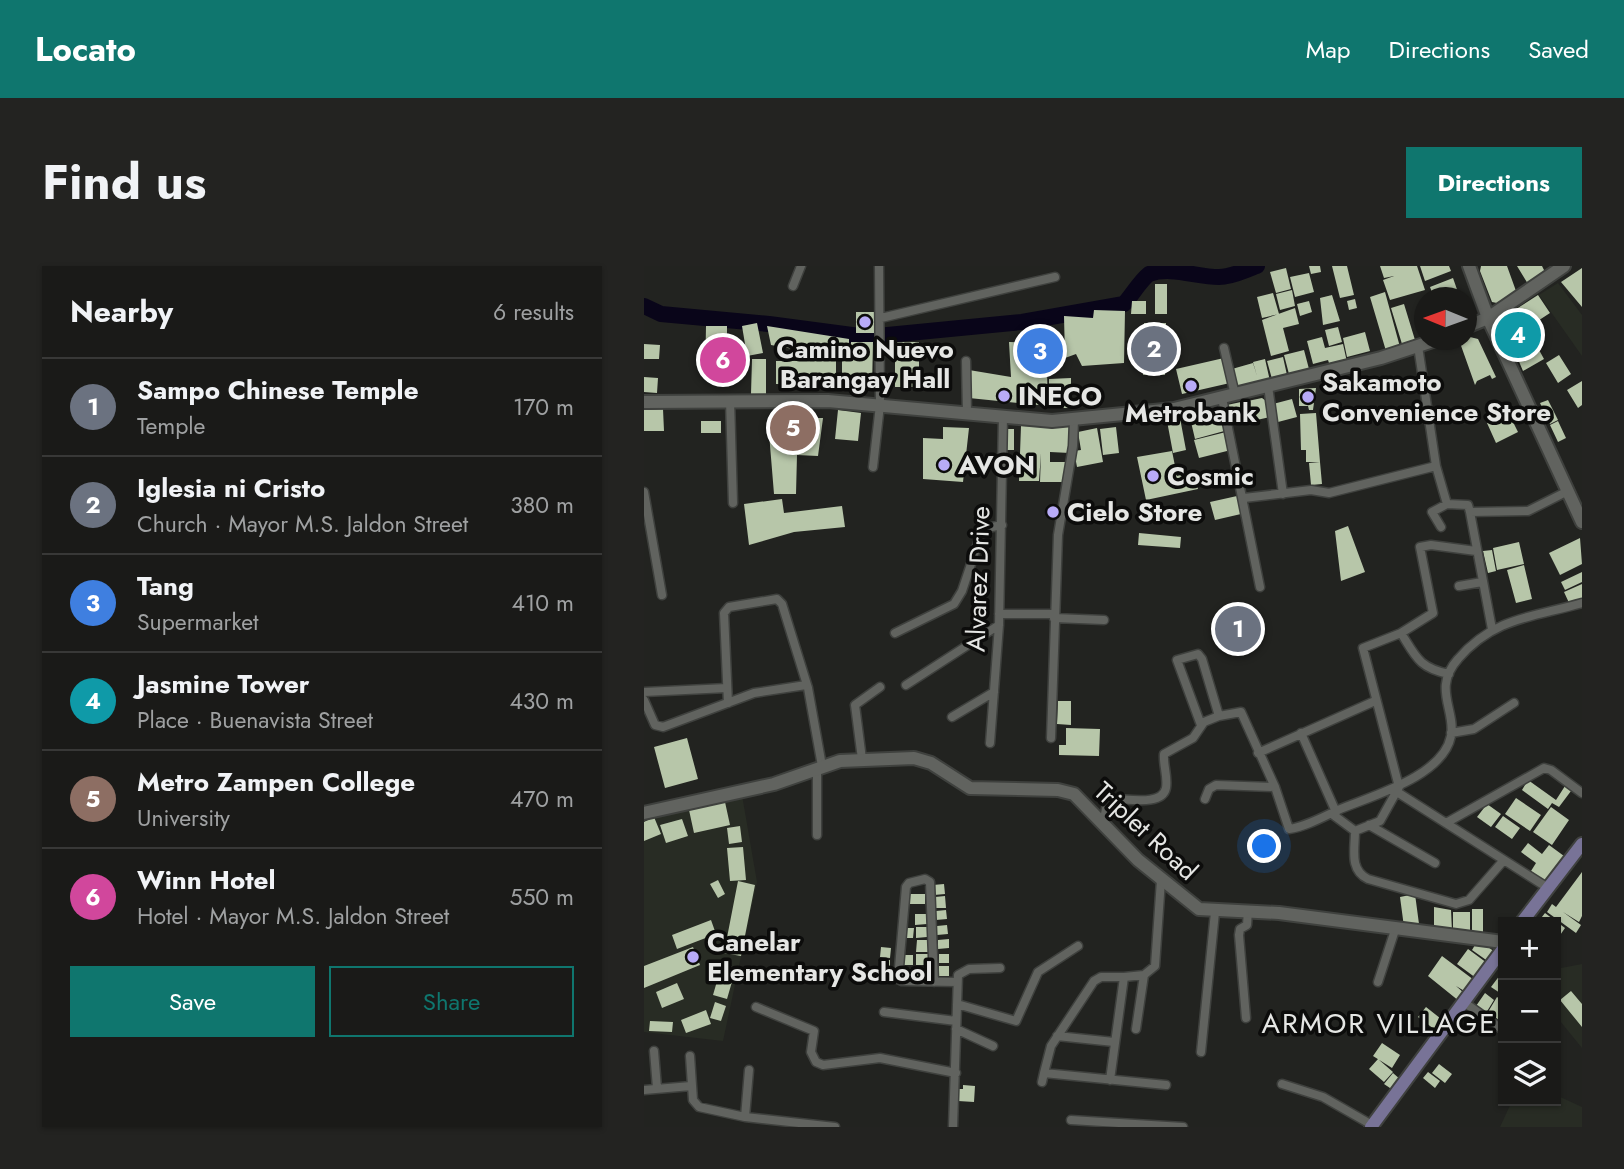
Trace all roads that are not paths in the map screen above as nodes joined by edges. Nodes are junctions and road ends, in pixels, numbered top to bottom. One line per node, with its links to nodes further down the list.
1 (801, 266): 6 (street)
2 (879, 266): 7 (street)
3 (1469, 266): 8 (main road)
4 (1564, 266): 8 (main road)
5 (1055, 277): 7 (street)
6 (793, 286)
7 (881, 318): 18 (street)
8 (1488, 318): 9 (main road); 24 (main road)
9 (1477, 322)
10 (1414, 347): 14 (main road)
11 (1224, 348): 15 (street)
12 (1419, 350): 22 (street)
13 (966, 361): 19 (street)
14 (1268, 386): 15 (main road); 26 (street)
15 (1229, 397): 21 (main road); 27 (street)
16 (730, 400): 17 (main road); 18 (main road); 28 (street)
17 (644, 402)
18 (880, 405): 19 (main road); 23 (street)
19 (967, 413): 20 (main road)
20 (1003, 416): 21 (main road); 32 (street, Alvarez Drive)
21 (1074, 420): 41 (street)
22 (1436, 466): 26 (street); 29 (street)
23 (873, 467)
24 (1568, 491): 30 (street); 31 (main road)
25 (644, 492): 38 (street)
26 (1283, 494): 27 (street)
27 (1244, 498): 37 (street)
28 (733, 503)
29 (1447, 504): 30 (street); 33 (street)
30 (1471, 512): 34 (street)
31 (1582, 522)
32 (1002, 525): 40 (street, Alvarez Drive); 46 (street)
33 (1441, 527)
34 (1476, 551): 35 (street); 45 (street)
35 (1482, 582): 36 (street); 44 (street)
36 (1459, 586)
37 (1259, 587)
38 (662, 595)
39 (1582, 603): 44 (street)
40 (999, 614): 41 (street); 43 (street, Alvarez Drive)
41 (1054, 616): 42 (street); 63 (street)
42 (1104, 620)
43 (999, 625): 49 (street); 53 (street, Alvarez Drive)
44 (1492, 629): 47 (street)
45 (1401, 632): 47 (street); 55 (street)
46 (895, 633)
47 (1449, 674): 62 (street)
48 (806, 685): 51 (street); 56 (street); 67 (street)
49 (906, 685)
50 (880, 687): 66 (street)
51 (727, 688): 52 (street); 56 (street)
52 (644, 692)
53 (994, 692): 59 (street); 64 (street, Alvarez Drive)
54 (644, 700): 56 (street)
55 (1375, 701): 61 (street); 69 (street)
56 (728, 703)
57 (1514, 703): 62 (street)
58 (1219, 716): 60 (street); 60 (street); 65 (street)
59 (952, 717)
60 (1201, 725): 76 (street)
61 (1301, 733): 65 (street); 73 (street)
62 (1451, 733): 69 (street)
63 (1051, 738)
64 (990, 743)
65 (1258, 753): 68 (street)
66 (862, 759): 67 (main road, Triplet Road); 76 (main road, Triplet Road)
67 (819, 768): 72 (main road, Triplet Road); 78 (street)
68 (1275, 786): 71 (street); 73 (street)
69 (1398, 789): 73 (street); 74 (street); 75 (street)
70 (1582, 793): 74 (street)
71 (1205, 799)
72 (644, 813)
73 (1334, 813): 77 (street)
74 (1446, 823): 80 (street)
75 (1368, 825): 77 (street); 81 (street)
76 (1103, 827): 82 (main road, Triplet Road)
77 (1355, 831): 80 (street)
78 (817, 835)
79 (1582, 844): 83 (main road)
80 (1504, 860): 83 (street)
81 (1435, 863)
82 (1161, 880): 85 (main road, Triplet Road); 92 (street)
83 (1548, 888): 86 (main road)
84 (1248, 910): 85 (main road, Triplet Road); 87 (main road, Triplet Road); 101 (street)
85 (1215, 912): 109 (street)
86 (1526, 917)
87 (1395, 927): 88 (main road, Triplet Road); 96 (street)
88 (1498, 941)
89 (1078, 946): 98 (street)
90 (1498, 956): 97 (main road)
91 (1000, 968): 95 (street)
92 (1144, 975): 93 (street); 104 (street)
93 (1124, 977): 105 (street); 106 (street)
94 (934, 982): 94 (street); 95 (street)
95 (957, 982): 98 (street)
96 (1378, 982)
97 (1465, 1003): 103 (street); 121 (main road)
98 (957, 1004): 102 (street)
99 (756, 1007): 112 (street)
100 (884, 1012): 102 (street)
101 (1246, 1018)
102 (956, 1025): 107 (street); 112 (street)
103 (1498, 1026)
104 (1136, 1030)
105 (1057, 1036): 106 (street); 113 (street)
106 (1114, 1042): 113 (street)
107 (993, 1046)
108 (654, 1051): 117 (street)
109 (1201, 1052)
110 (690, 1056): 116 (street)
111 (749, 1070): 119 (street)
112 (956, 1073): 123 (street)
113 (1110, 1080): 115 (street)
114 (1282, 1084): 121 (street)
115 (1166, 1085)
116 (691, 1086): 117 (street); 119 (street)
117 (657, 1088): 118 (street)
118 (644, 1090)
119 (746, 1117): 122 (street)
120 (1071, 1120): 124 (street)
121 (1371, 1126)
122 (835, 1127)
123 (953, 1127)
124 (1184, 1127)

